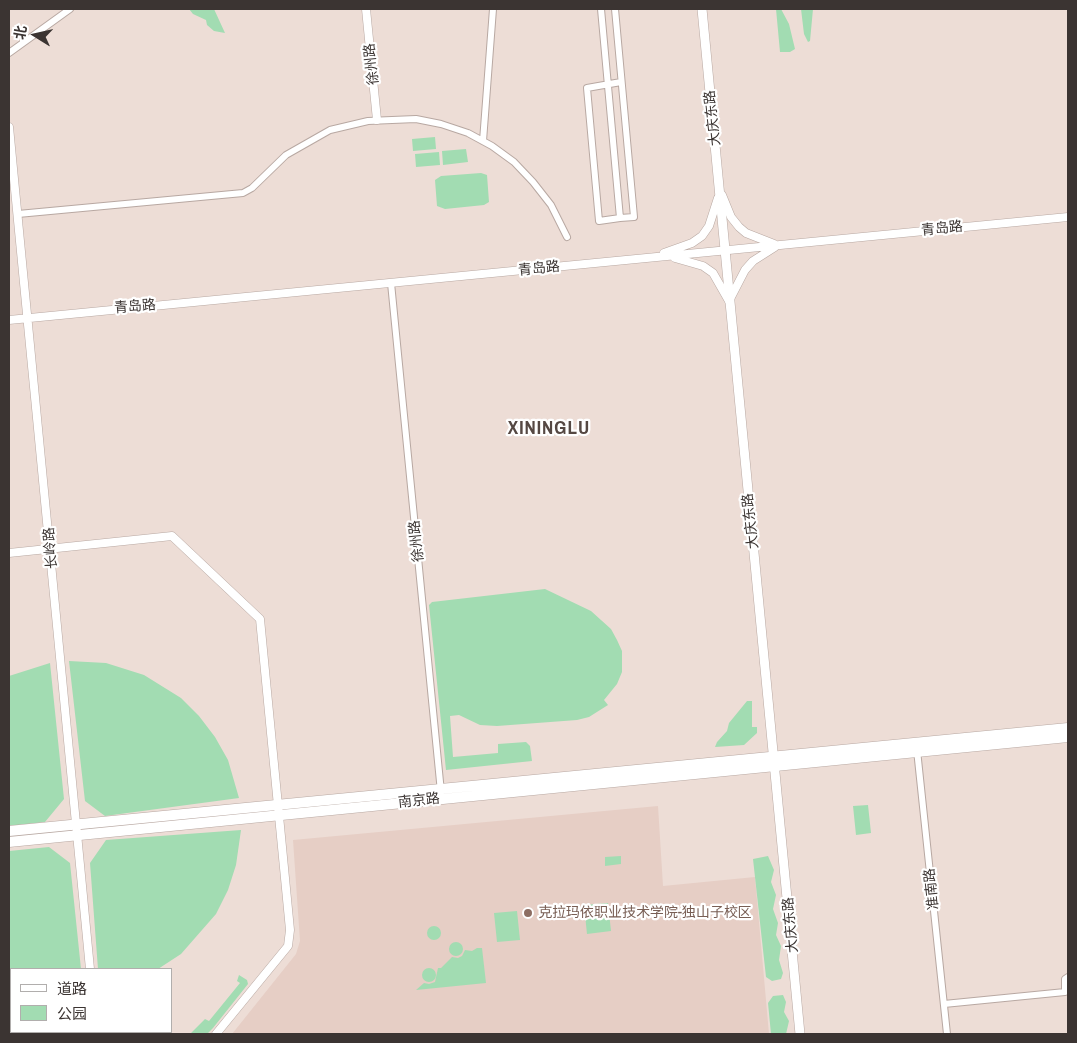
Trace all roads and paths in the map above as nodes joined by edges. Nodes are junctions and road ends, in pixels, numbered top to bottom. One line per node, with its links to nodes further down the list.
1 (70, 9): 7 (street)
2 (366, 9): 10 (street, 徐州路)
3 (493, 9): 12 (street)
4 (601, 9): 9 (street)
5 (614, 9): 8 (street)
6 (702, 9): 15 (main road, 大庆东路)
7 (9, 53)
8 (621, 82): 9 (street); 13 (street)
9 (607, 84): 14 (street); 18 (street)
10 (377, 120): 12 (street); 16 (street)
11 (9, 127): 16 (street, 长岭路)
12 (483, 141): 19 (street)
13 (627, 155): 14 (street); 18 (street)
14 (614, 157): 18 (street)
15 (720, 191): 20 (street); 21 (main road, 大庆东路); 22 (street)
16 (18, 214): 25 (street, 长岭路)
17 (1068, 217): 20 (street, 青岛路)
18 (620, 218)
19 (567, 237)
20 (778, 246): 21 (street, 青岛路); 24 (street)
21 (726, 251): 22 (street, 青岛路); 24 (main road, 大庆东路)
22 (650, 257): 23 (street, 青岛路); 24 (street)
23 (391, 282): 25 (street, 青岛路); 33 (street, 徐州路)
24 (729, 301): 32 (main road, 大庆东路)
25 (28, 318): 26 (street, 青岛路); 27 (street, 长岭路)
26 (9, 320)
27 (51, 549): 28 (street); 34 (street); 35 (street, 长岭路)
28 (9, 553)
29 (1068, 728): 31 (main road)
30 (1068, 737): 31 (main road)
31 (917, 747): 32 (main road); 32 (main road, 南京路); 41 (street, 准南路)
32 (779, 759): 33 (main road, 南京路); 43 (main road, 大庆东路)
33 (441, 794): 34 (main road, 南京路)
34 (278, 810): 35 (main road, 南京路); 37 (main road, 南京路); 42 (street)
35 (77, 824): 36 (main road, 南京路); 37 (street, 长岭路)
36 (9, 831)
37 (78, 835): 38 (main road, 南京路); 39 (street, 长岭路)
38 (9, 842)
39 (90, 968)
40 (1068, 977): 41 (street)
41 (944, 1004): 44 (street, 准南路)
42 (216, 1034)
43 (800, 1034)
44 (947, 1034)

